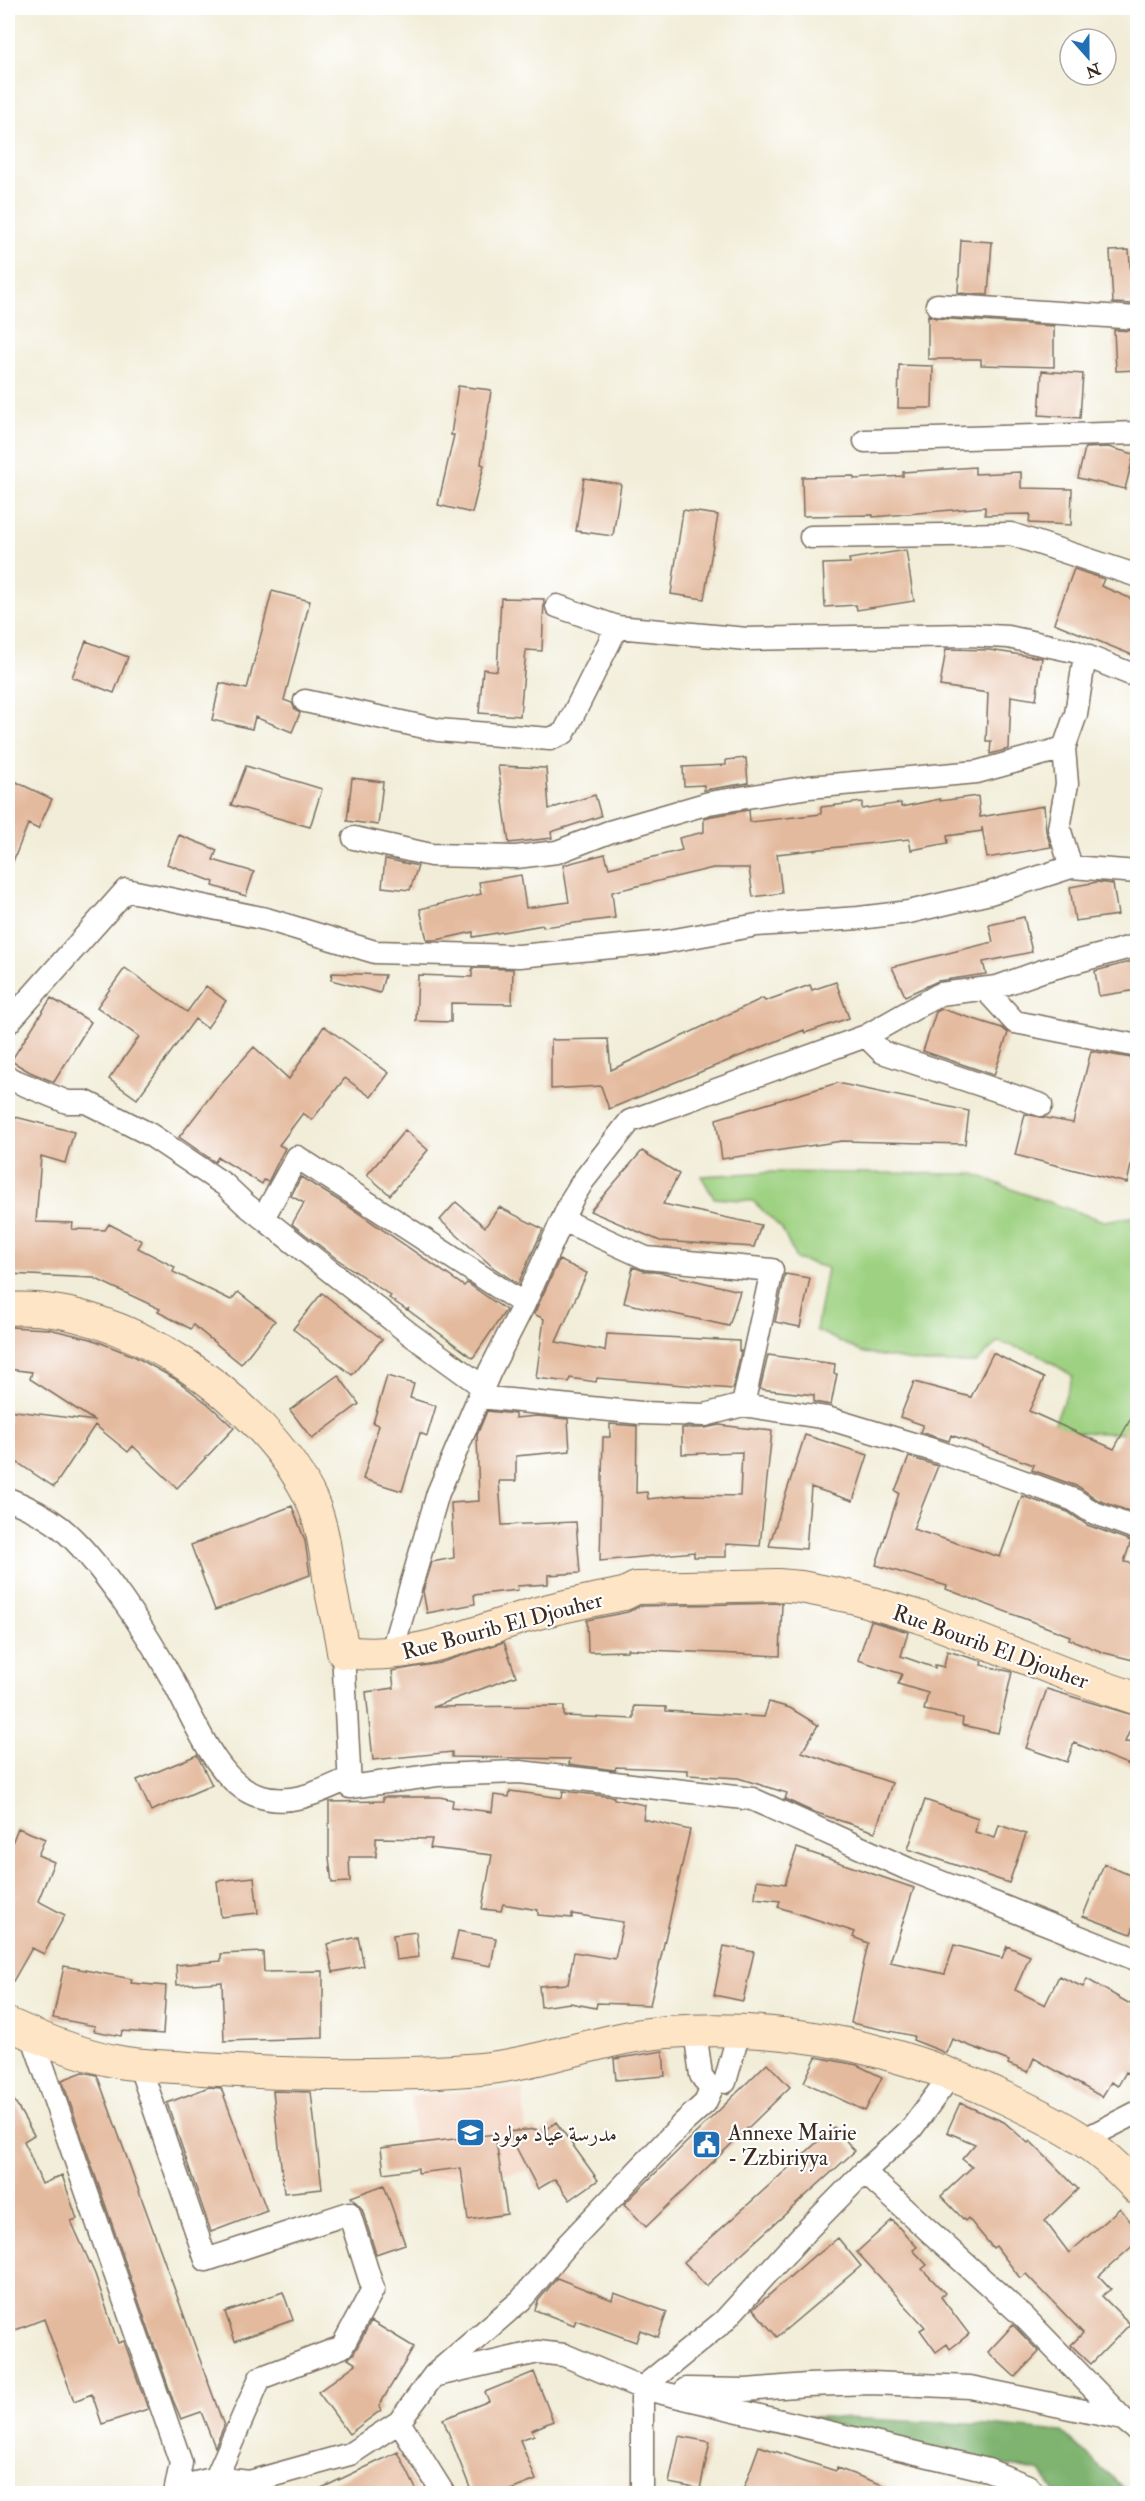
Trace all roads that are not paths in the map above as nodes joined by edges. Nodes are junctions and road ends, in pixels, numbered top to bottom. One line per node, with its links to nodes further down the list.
1 (937, 305): 2 (street)
2 (1137, 318)
3 (1137, 433): 4 (street)
4 (865, 441)
5 (811, 537): 6 (street)
6 (1137, 576)
7 (557, 606): 8 (street)
8 (617, 627): 9 (street); 11 (street)
9 (1085, 655): 10 (street); 12 (street)
10 (1137, 677)
11 (305, 701)
12 (1064, 748): 13 (street); 14 (street)
13 (354, 838)
14 (1071, 867): 15 (street); 18 (street)
15 (1137, 872)
16 (1137, 945): 17 (street)
17 (985, 989): 19 (street); 20 (street)
18 (8, 1023)
19 (866, 1036): 22 (street); 24 (street)
20 (1137, 1046)
21 (8, 1078): 23 (street)
22 (1041, 1105)
23 (263, 1218): 25 (street); 27 (street)
24 (563, 1220): 25 (street); 28 (street)
25 (524, 1304): 27 (street)
26 (8, 1309): 31 (main road)
27 (481, 1392): 28 (street); 32 (street)
28 (743, 1405): 30 (street)
29 (8, 1499): 34 (street)
30 (1137, 1529)
31 (343, 1652): 32 (main road, Rue Bourib El Djouher); 34 (street)
32 (391, 1654): 33 (main road, Rue Bourib El Djouher)
33 (1137, 1699)
34 (350, 1778): 35 (street)
35 (1137, 1960)
36 (20, 2029): 39 (main road); 51 (street)
37 (695, 2031): 38 (main road); 39 (main road); 46 (street)
38 (739, 2032): 40 (main road); 41 (street)
39 (139, 2064): 50 (street)
40 (951, 2074): 43 (main road); 44 (street)
41 (725, 2082)
42 (1137, 2112): 43 (street)
43 (1085, 2139): 45 (main road)
44 (864, 2172): 47 (street); 49 (street)
45 (1137, 2189)
46 (434, 2375): 47 (street); 48 (street)
47 (642, 2388): 49 (street); 53 (street); 54 (street)
48 (399, 2422): 50 (street); 52 (street)
49 (1130, 2425)
50 (216, 2478): 51 (street)
51 (177, 2491)
52 (444, 2493)
53 (642, 2493)
54 (1034, 2493)

